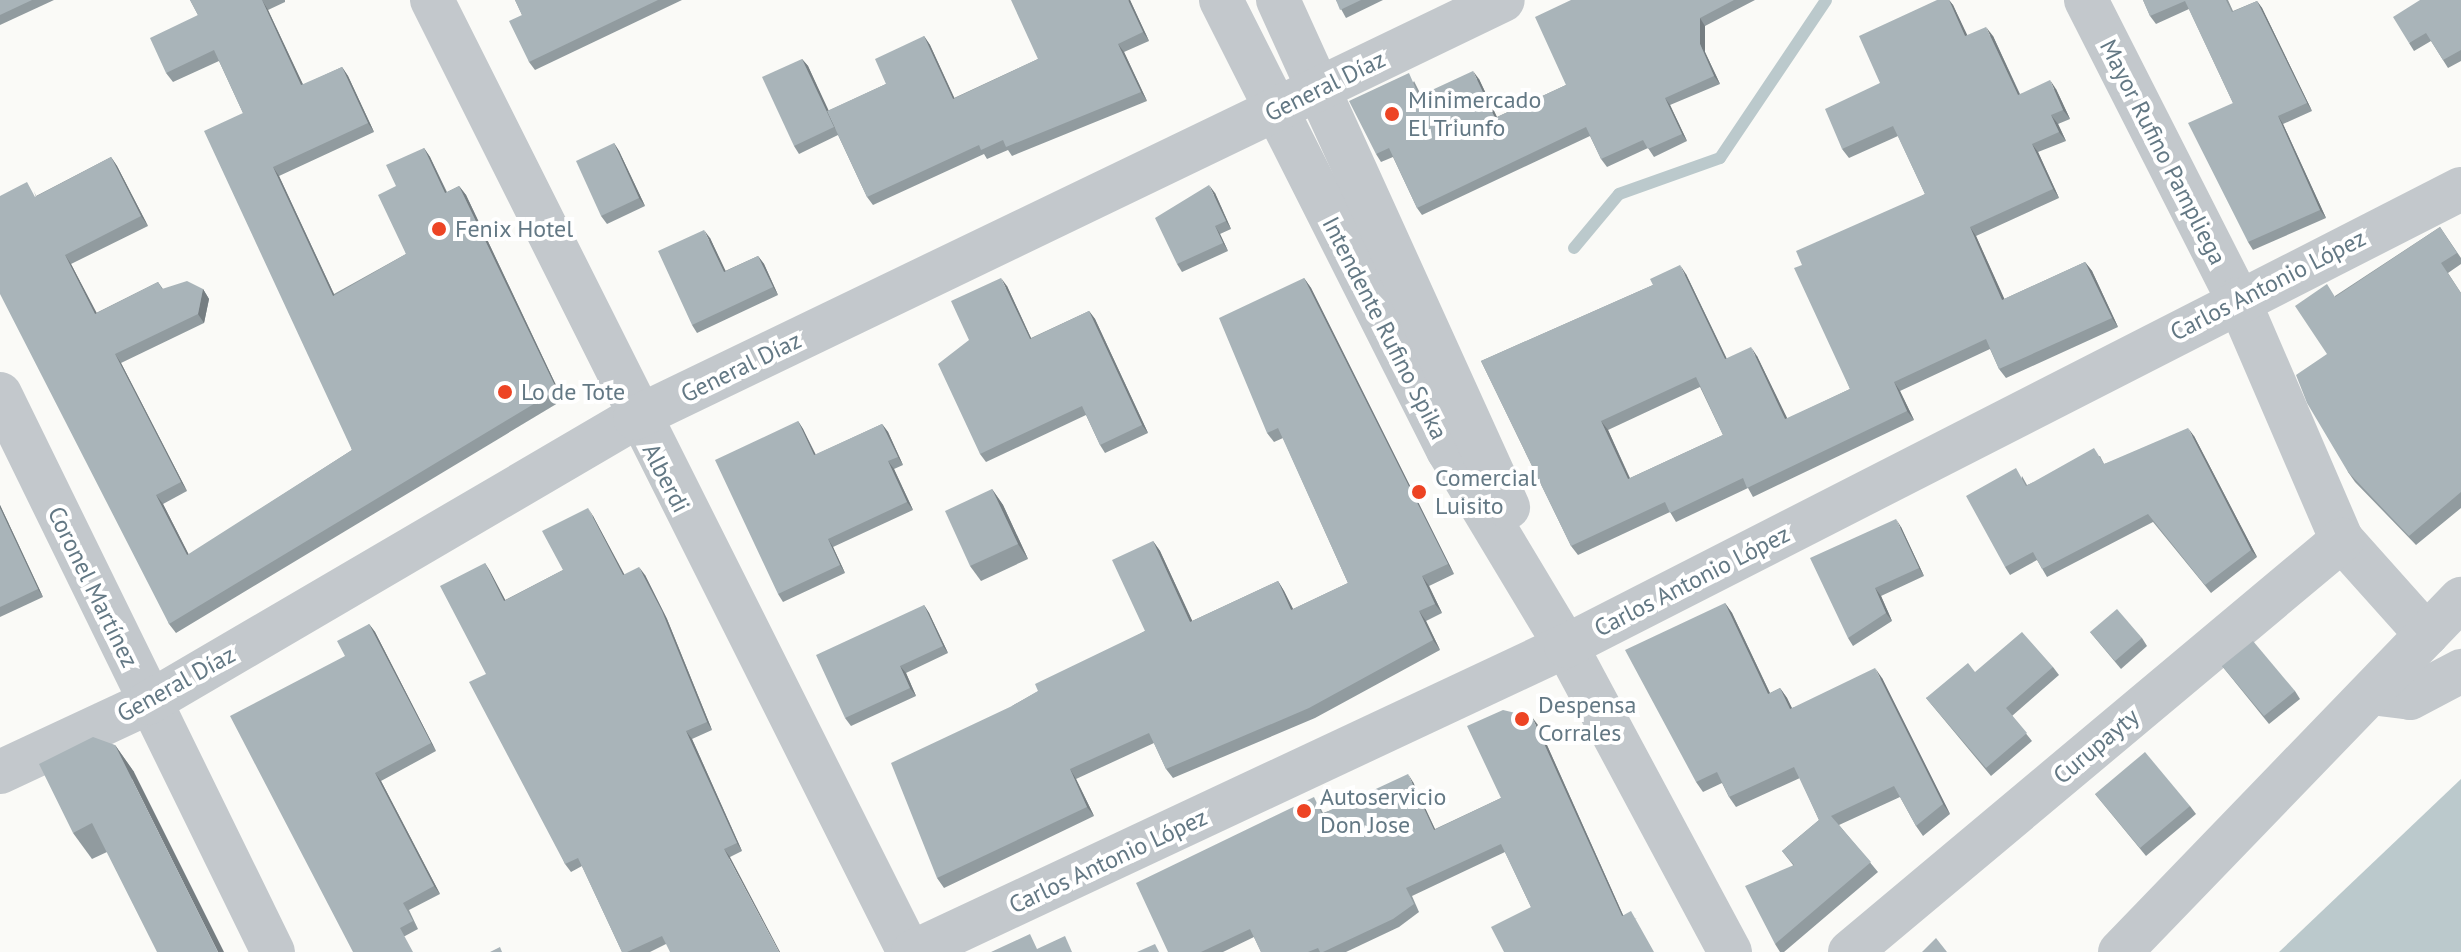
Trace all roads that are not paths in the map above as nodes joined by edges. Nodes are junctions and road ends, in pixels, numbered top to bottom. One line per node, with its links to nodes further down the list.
1 (432, 0): 11 (street, Alberdi)
2 (1221, 0): 7 (street, Intendente Rufino Spika)
3 (1278, 0): 6 (street, Intendente Rufino Spika)
4 (1503, 0): 6 (street, General Díaz)
5 (2086, 0): 9 (street, Mayor Rufino Pampliega)
6 (1319, 89): 7 (street, General Díaz); 15 (street, Intendente Rufino Spika)
7 (1274, 111): 11 (street, General Díaz); 15 (street, Intendente Rufino Spika)
8 (2461, 189): 9 (street, Carlos Antonio López)
9 (2238, 299): 12 (street, Mayor Rufino Pampliega); 15 (street, Carlos Antonio López)
10 (0, 394): 18 (street, Coronel Martínez)
11 (635, 418): 18 (street, General Díaz); 21 (street, Alberdi)
12 (2342, 540): 14 (street, Mayor Rufino Pampliega); 23 (street, Curupayty)
13 (2461, 599): 14 (street)
14 (2427, 635): 17 (street)
15 (1566, 646): 21 (street, Carlos Antonio López); 22 (street, Intendente Rufino Spika)
16 (2461, 671): 17 (street)
17 (2371, 693): 24 (street)
18 (148, 703): 19 (street, General Díaz); 20 (street, Coronel Martínez)
19 (0, 772)
20 (273, 952)
21 (911, 952)
22 (1730, 952)
23 (1850, 952)
24 (2120, 952)

